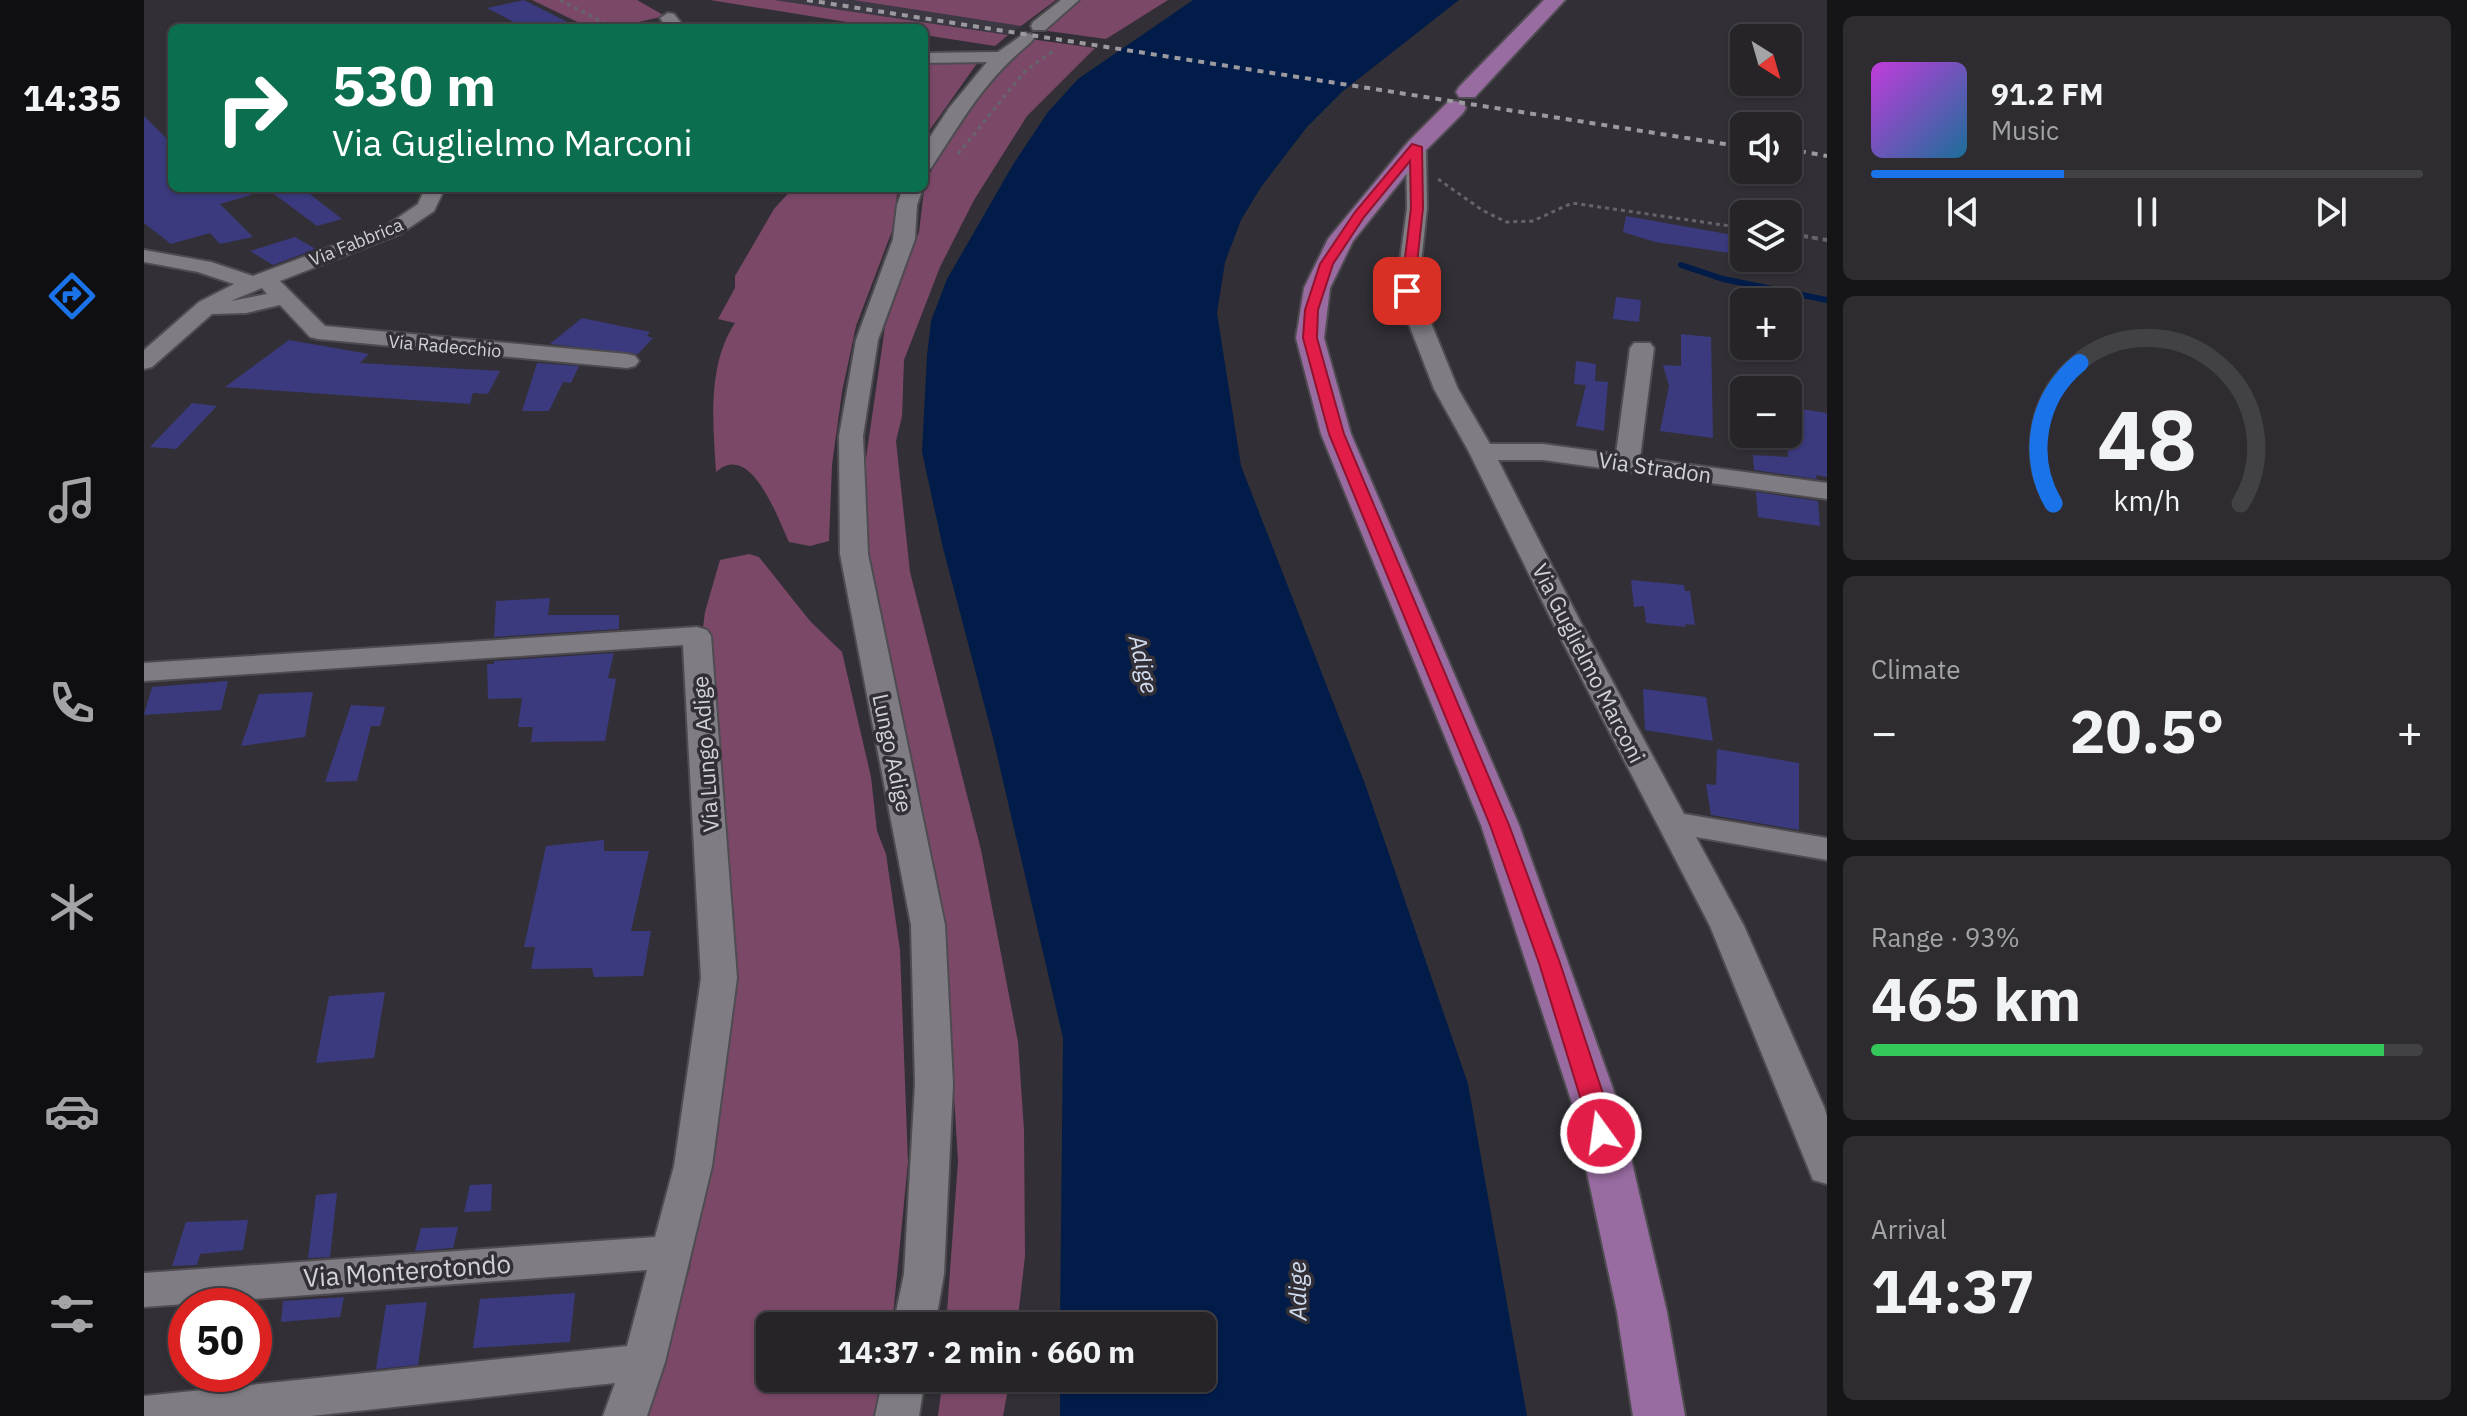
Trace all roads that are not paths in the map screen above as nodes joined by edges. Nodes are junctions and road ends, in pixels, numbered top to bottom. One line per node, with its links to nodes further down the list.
1 (1071, 0): 3 (street)
2 (1555, 0): 6 (main road)
3 (1000, 57): 4 (street); 5 (street)
4 (928, 58)
5 (928, 158)
6 (1416, 158): 16 (street, Via Guglielmo Marconi); 31 (main road)
7 (433, 192): 10 (street, Via Fabbrica)
8 (912, 192): 25 (street, Lungo Adige)
9 (144, 256): 10 (street, Via Radecchio)
10 (257, 280): 11 (street, Via Radecchio); 12 (street, Via Fabbrica)
11 (280, 296): 12 (street); 14 (street, Via Radecchio)
12 (207, 307): 15 (street, Via Fabbrica)
13 (1642, 348): 17 (street)
14 (627, 361)
15 (144, 362)
16 (1482, 452): 17 (street, Via Stradon); 20 (street, Via Guglielmo Marconi)
17 (1627, 464): 18 (street, Via Stradon)
18 (1827, 491)
19 (144, 672): 23 (street, Via Lungo Adige)
20 (1673, 823): 21 (street); 22 (street, Via Guglielmo Marconi)
21 (1827, 849)
22 (1827, 1169)
23 (669, 1252): 24 (street, Via Monterotondo); 26 (street, Via Lungo Adige)
24 (144, 1290)
25 (917, 1312)
26 (644, 1362): 28 (street); 29 (street, Via Lungo Adige)
27 (901, 1392): 30 (street)
28 (144, 1415)
29 (625, 1416)
30 (897, 1416)
31 (1659, 1416)

